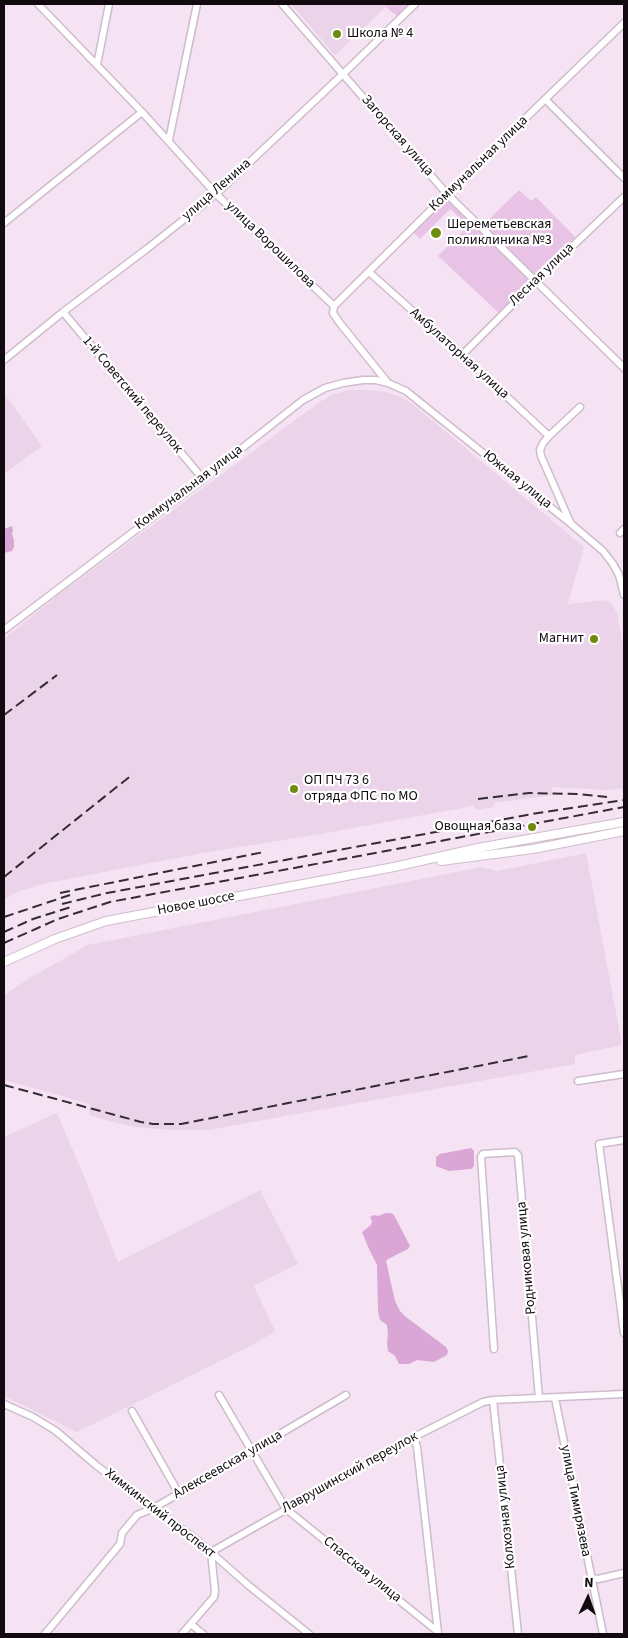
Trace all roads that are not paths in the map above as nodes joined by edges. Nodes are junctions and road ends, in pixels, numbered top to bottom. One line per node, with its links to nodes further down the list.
1 (38, 4): 7 (street, улица Ворошилова)
2 (109, 4): 7 (street)
3 (197, 4): 11 (street)
4 (282, 4): 8 (street, Загорская улица)
5 (415, 4): 8 (street, улица Ленина)
6 (624, 23): 9 (street, Коммунальная улица)
7 (97, 65): 10 (street, улица Ворошилова)
8 (343, 74): 13 (street, улица Ленина); 14 (street, Загорская улица)
9 (545, 99): 12 (street); 14 (street, Коммунальная улица)
10 (142, 112): 11 (street, улица Ворошилова); 16 (street)
11 (169, 140): 13 (street, улица Ворошилова)
12 (624, 178)
13 (216, 194): 19 (street, улица Ворошилова); 20 (street, улица Ленина)
14 (447, 194): 17 (street, Коммунальная улица); 18 (street, Загорская улица)
15 (624, 196): 18 (street, Лесная улица)
16 (4, 223)
17 (369, 272): 19 (street, Коммунальная улица); 21 (street, Амбулаторная улица)
18 (534, 282): 21 (street, Лесная улица); 23 (street, Загорская улица)
19 (334, 306): 24 (street, улица Ворошилова)
20 (63, 312): 22 (street, улица Ленина); 27 (street, 1-й Советский переулок)
21 (462, 355): 26 (street, Амбулаторная улица)
22 (4, 360)
23 (624, 366)
24 (388, 383): 27 (street, Коммунальная улица); 28 (street, Южная улица)
25 (580, 407): 26 (street)
26 (549, 436): 28 (street)
27 (203, 478): 30 (street, Коммунальная улица)
28 (570, 523): 29 (street, Южная улица)
29 (624, 595)
30 (4, 630)
31 (624, 822): 33 (main road, Новое шоссе)
32 (624, 831): 33 (main road, Новое шоссе)
33 (394, 867): 34 (main road, Новое шоссе)
34 (4, 962)
35 (624, 1074): 36 (street)
36 (578, 1081)
37 (624, 1140): 38 (street)
38 (624, 1332)
39 (494, 1349): 43 (street, Родниковая улица)
40 (624, 1394): 44 (street, Лаврушинский переулок)
41 (219, 1395): 49 (street)
42 (346, 1395): 49 (street, Алексеевская улица)
43 (539, 1398): 44 (street, Лаврушинский переулок); 45 (street, Лаврушинский переулок)
44 (555, 1398): 55 (street, улица Тимирязева)
45 (493, 1400): 48 (street, Лаврушинский переулок); 62 (street, Колхозная улица)
46 (4, 1404): 51 (street, Химкинский проспект)
47 (132, 1411): 50 (street)
48 (414, 1437): 52 (street, Лаврушинский переулок); 57 (street)
49 (252, 1452): 50 (street, Алексеевская улица); 52 (street)
50 (178, 1494): 51 (street, Алексеевская улица)
51 (154, 1508): 53 (street, Химкинский проспект); 58 (street, Алексеевская улица)
52 (286, 1509): 53 (street, Лаврушинский переулок); 57 (street, Спасская улица)
53 (211, 1552): 56 (street); 61 (street, Химкинский проспект)
54 (624, 1573): 55 (street)
55 (591, 1578): 63 (street, улица Тимирязева)
56 (192, 1624): 59 (street); 60 (street)
57 (438, 1633)
58 (45, 1634)
59 (182, 1634)
60 (203, 1634)
61 (309, 1634)
62 (518, 1634)
63 (603, 1634)

